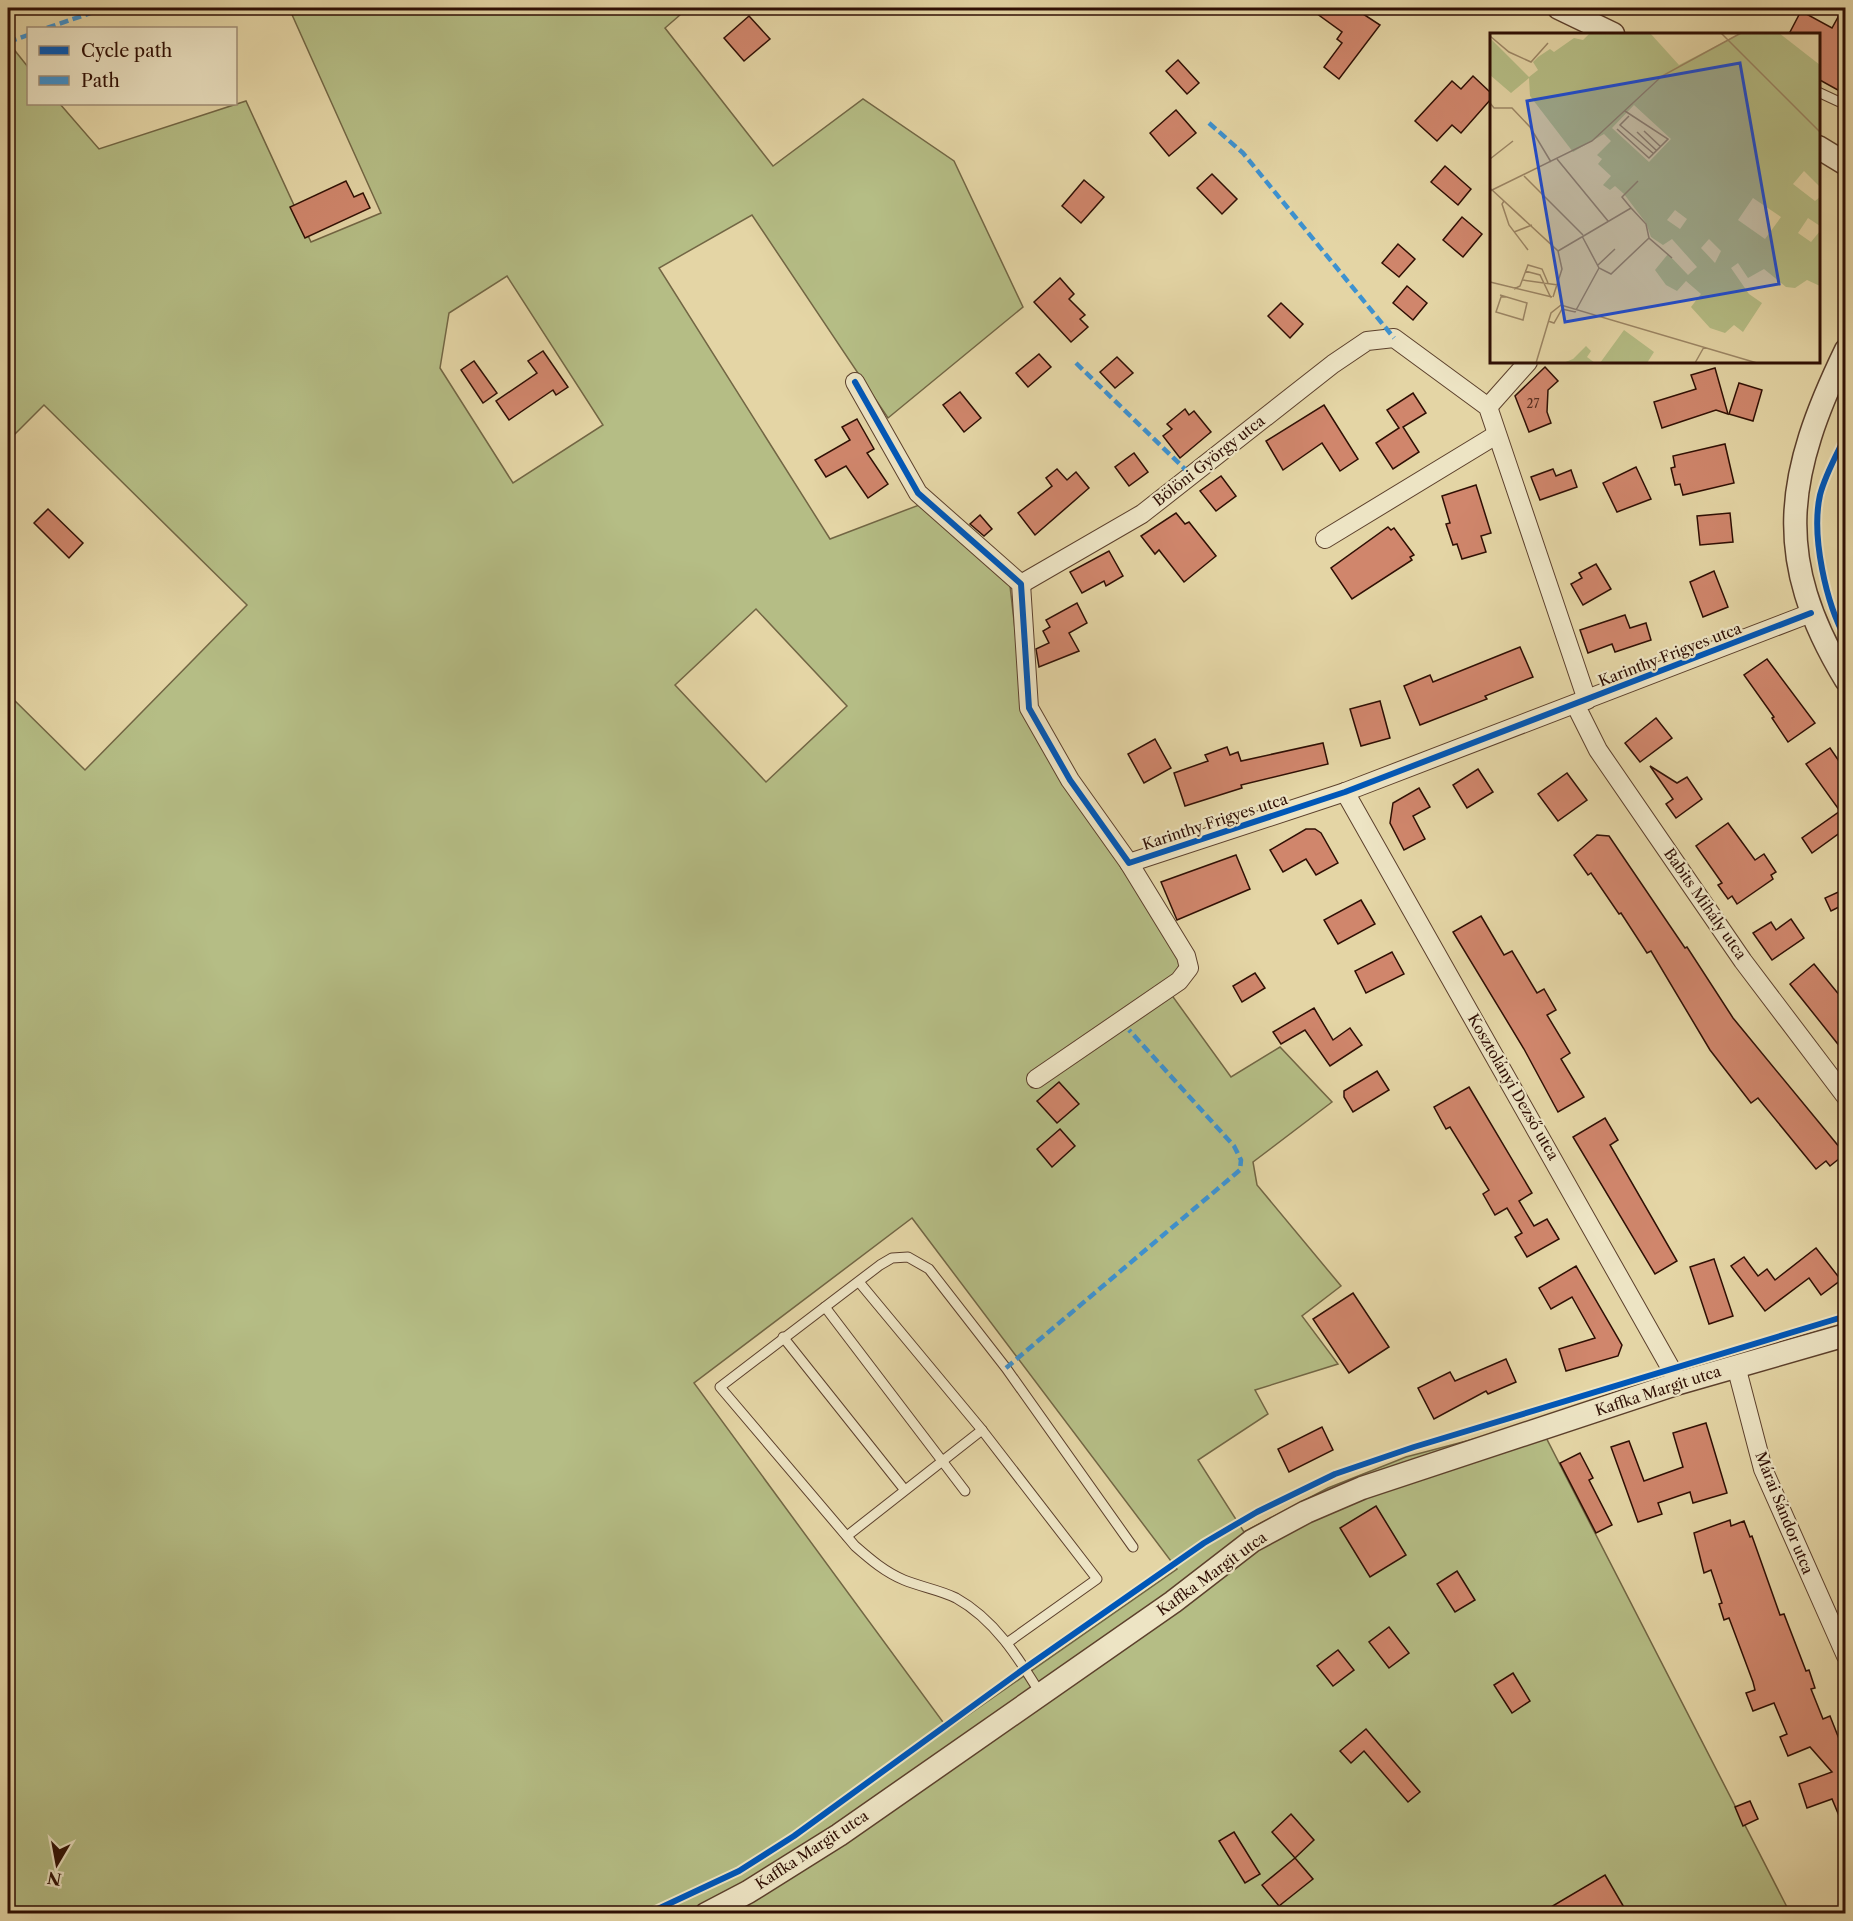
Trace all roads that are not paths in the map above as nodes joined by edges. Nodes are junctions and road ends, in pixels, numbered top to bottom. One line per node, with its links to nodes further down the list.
1 (1559, 8): 2 (street)
2 (1611, 33)
3 (1820, 93): 4 (lane)
4 (1845, 105)
5 (1820, 133): 6 (street)
6 (1845, 144)
7 (1820, 148): 8 (street)
8 (1845, 164)
9 (1845, 350): 16 (street)
10 (1527, 363): 12 (street)
11 (855, 382): 15 (street)
12 (1488, 407): 13 (street, Babits Mihály utca); 15 (street, Bölöni György utca)
13 (1496, 435): 14 (street); 18 (street, Babits Mihály utca)
14 (1324, 539)
15 (1021, 584): 20 (street, Karinthy Frigyes utca)
16 (1811, 613): 17 (street); 18 (street, Karinthy Frigyes utca)
17 (1845, 680)
18 (1581, 702): 19 (street, Karinthy Frigyes utca); 22 (street, Babits Mihály utca)
19 (1345, 792): 20 (street, Karinthy Frigyes utca); 28 (street, Kosztolányi Dezső utca)
20 (1129, 863): 21 (street)
21 (1036, 1079)
22 (1845, 1097)
23 (859, 1282): 24 (lane); 29 (lane); 34 (lane)
24 (825, 1307): 26 (lane); 30 (lane)
25 (1845, 1335): 27 (street, Kaffka Margit utca)
26 (783, 1337): 31 (lane); 33 (lane)
27 (1736, 1366): 28 (street, Kaffka Margit utca); 36 (street, Márai Sándor utca)
28 (1679, 1383): 37 (street, Kaffka Margit utca)
29 (982, 1430): 30 (lane); 35 (lane)
30 (942, 1460): 31 (lane); 32 (lane)
31 (904, 1489): 33 (lane)
32 (965, 1491)
33 (847, 1536): 35 (lane)
34 (1133, 1547)
35 (1007, 1643): 37 (lane)
36 (1845, 1656)
37 (1041, 1693): 38 (street, Kaffka Margit utca)
38 (706, 1914)

